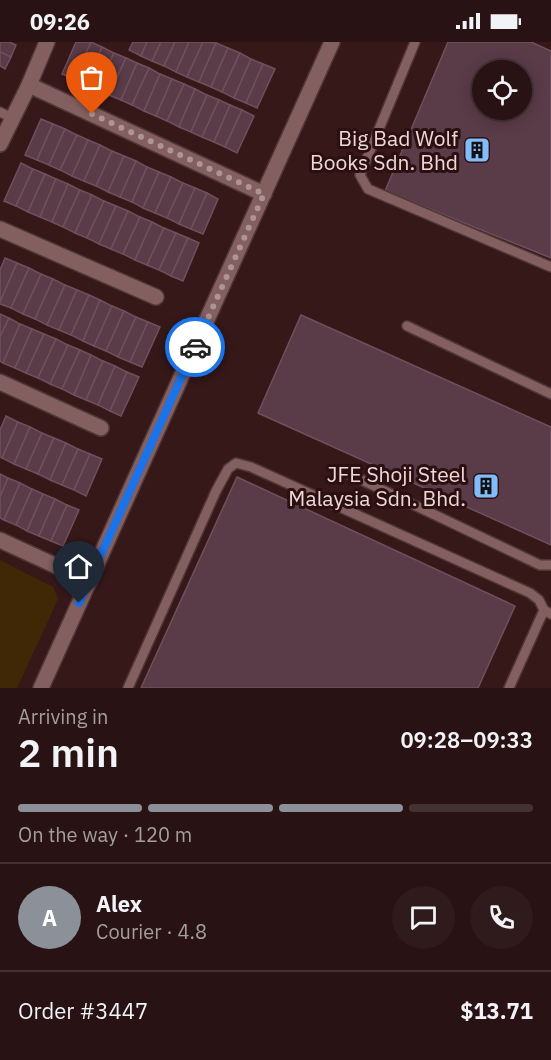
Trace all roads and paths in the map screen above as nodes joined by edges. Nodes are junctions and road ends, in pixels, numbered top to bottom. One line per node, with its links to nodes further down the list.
1 (47, 42): 4 (street)
2 (332, 42): 7 (street)
3 (415, 42): 9 (lane)
4 (29, 85): 5 (street); 7 (street)
5 (6, 115): 6 (street)
6 (0, 144)
7 (264, 194): 18 (street)
8 (0, 229): 10 (street)
9 (551, 267)
10 (156, 297)
11 (407, 326): 13 (lane)
12 (0, 382): 14 (street)
13 (551, 394)
14 (101, 428)
15 (347, 473): 17 (lane)
16 (0, 540): 18 (street)
17 (551, 565)
18 (89, 581): 20 (street)
19 (548, 612): 21 (lane); 22 (lane)
20 (41, 688)
21 (128, 688)
22 (509, 688)

